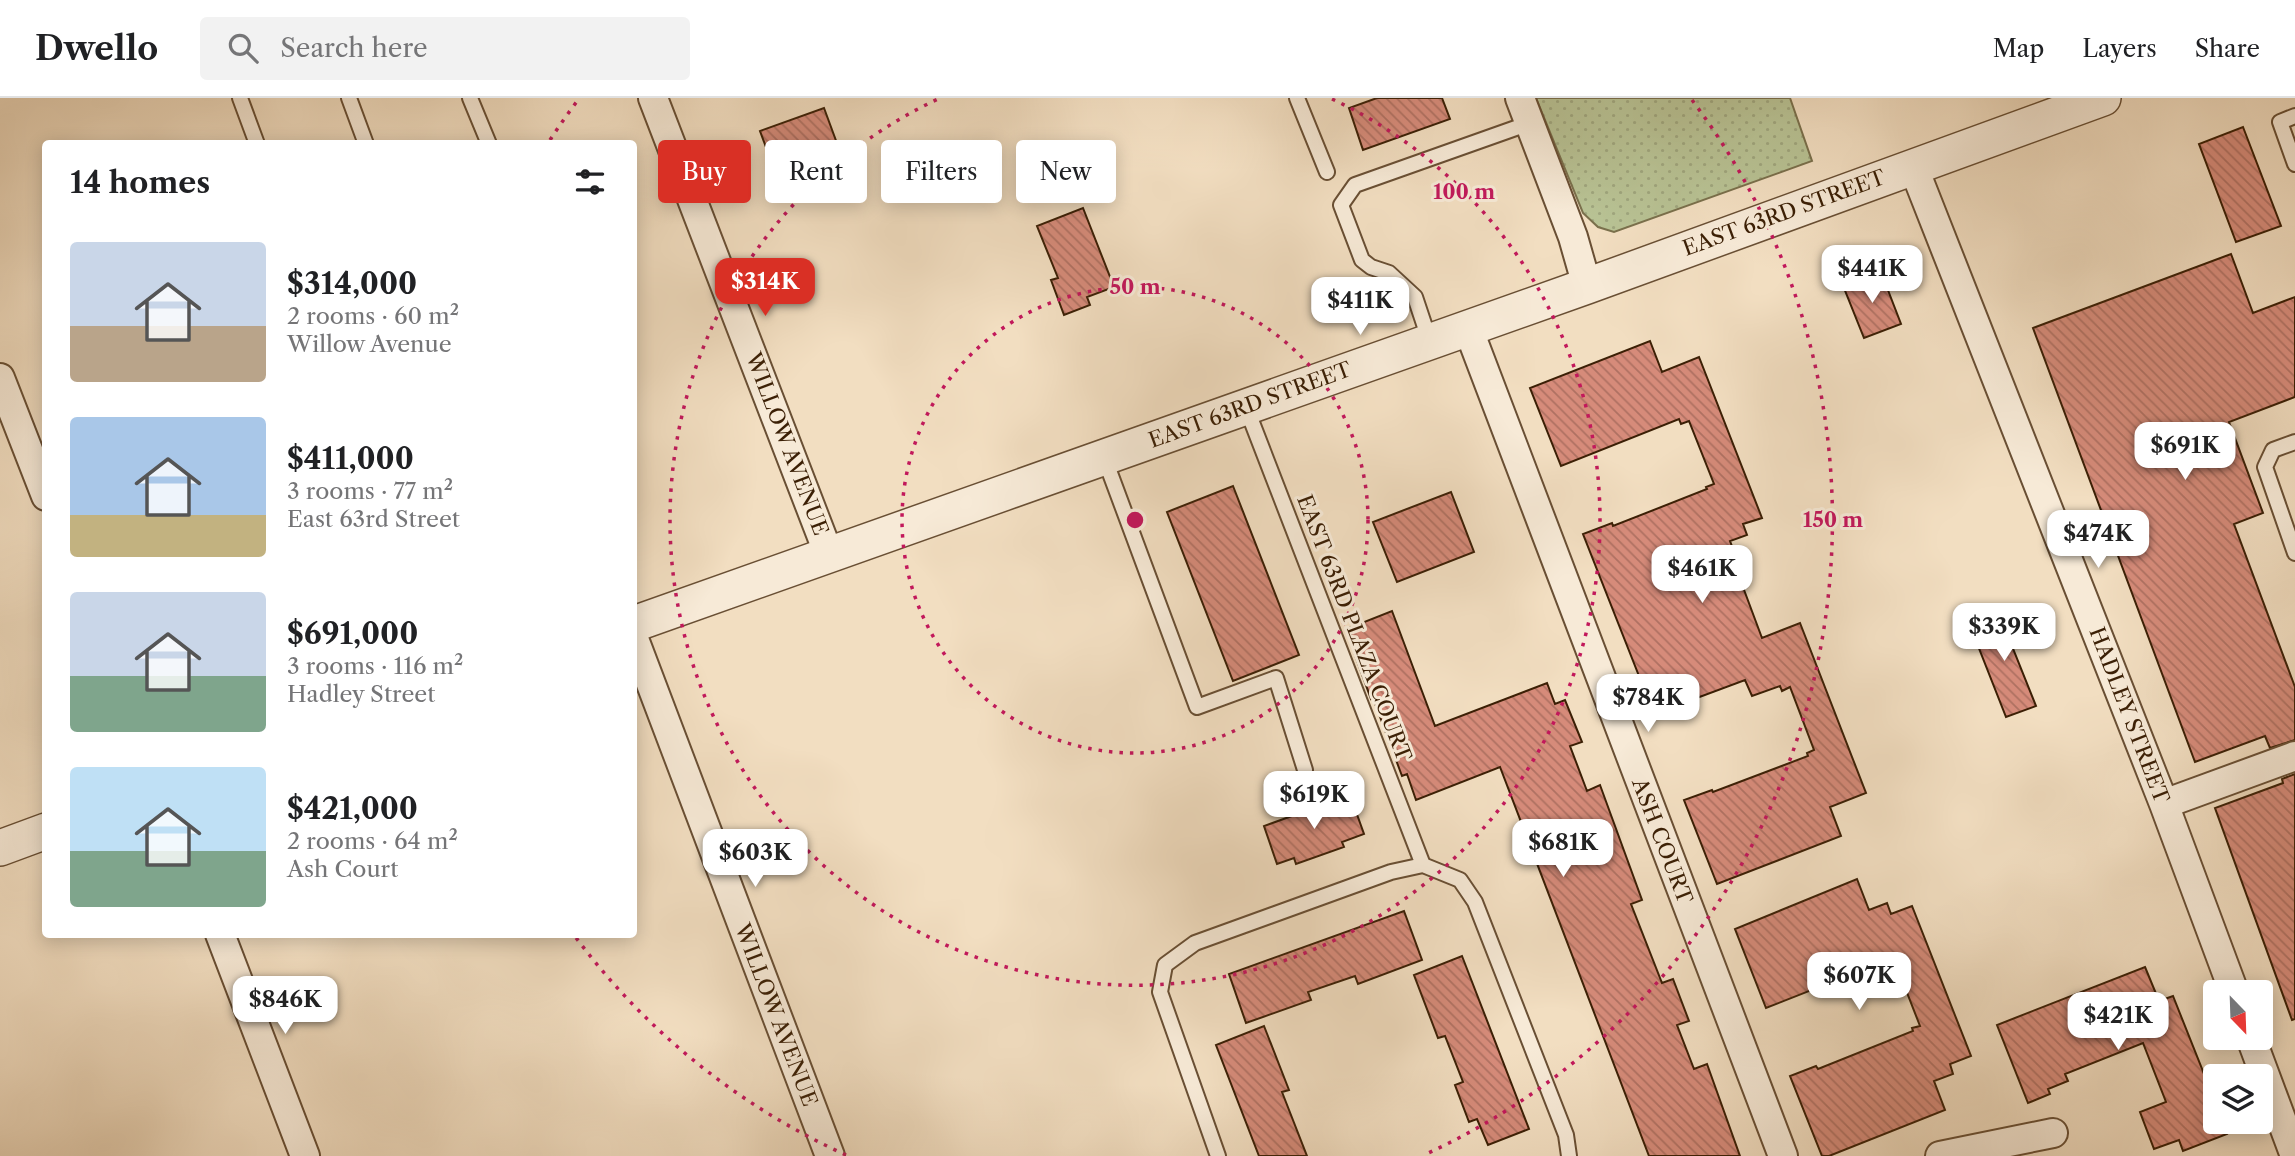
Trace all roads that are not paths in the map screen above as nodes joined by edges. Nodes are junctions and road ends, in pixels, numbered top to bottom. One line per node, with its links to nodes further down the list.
1 (240, 98): 9 (lane)
2 (349, 98): 10 (lane)
3 (470, 98): 11 (lane)
4 (655, 98): 24 (street, WILLOW AVENUE)
5 (1297, 98): 14 (lane)
6 (2103, 98): 13 (street, EAST 63RD STREET)
7 (1525, 111): 15 (street); 17 (lane)
8 (2295, 116): 12 (lane)
9 (256, 140)
10 (365, 140)
11 (487, 140)
12 (2295, 164)
13 (1913, 166): 15 (street, EAST 63RD STREET); 29 (street, HADLEY STREET)
14 (1327, 172)
15 (1587, 286): 16 (street, EAST 63RD STREET)
16 (1468, 328): 17 (street, EAST 63RD STREET); 41 (street, ASH COURT)
17 (1430, 342): 19 (street, EAST 63RD STREET)
18 (0, 378): 22 (street)
19 (1246, 407): 21 (street, EAST 63RD STREET); 32 (lane, EAST 63RD PLAZA COURT)
20 (2295, 442): 23 (lane)
21 (1104, 457): 24 (street, EAST 63RD STREET); 28 (lane)
22 (42, 486)
23 (2295, 553)
24 (829, 555): 25 (street, EAST 63RD STREET)
25 (637, 623)
26 (637, 647): 38 (street, WILLOW AVENUE)
27 (2295, 756): 29 (street)
28 (1305, 770)
29 (2164, 804): 34 (street, HADLEY STREET)
30 (42, 832): 31 (street)
31 (0, 848)
32 (1423, 865): 39 (lane); 40 (lane)
33 (222, 938): 37 (street)
34 (2230, 980)
35 (2255, 1050): 43 (street)
36 (2053, 1133): 42 (street)
37 (305, 1156)
38 (830, 1156)
39 (1218, 1156)
40 (1569, 1156)
41 (1783, 1156)
42 (1940, 1156)
43 (2295, 1156)

